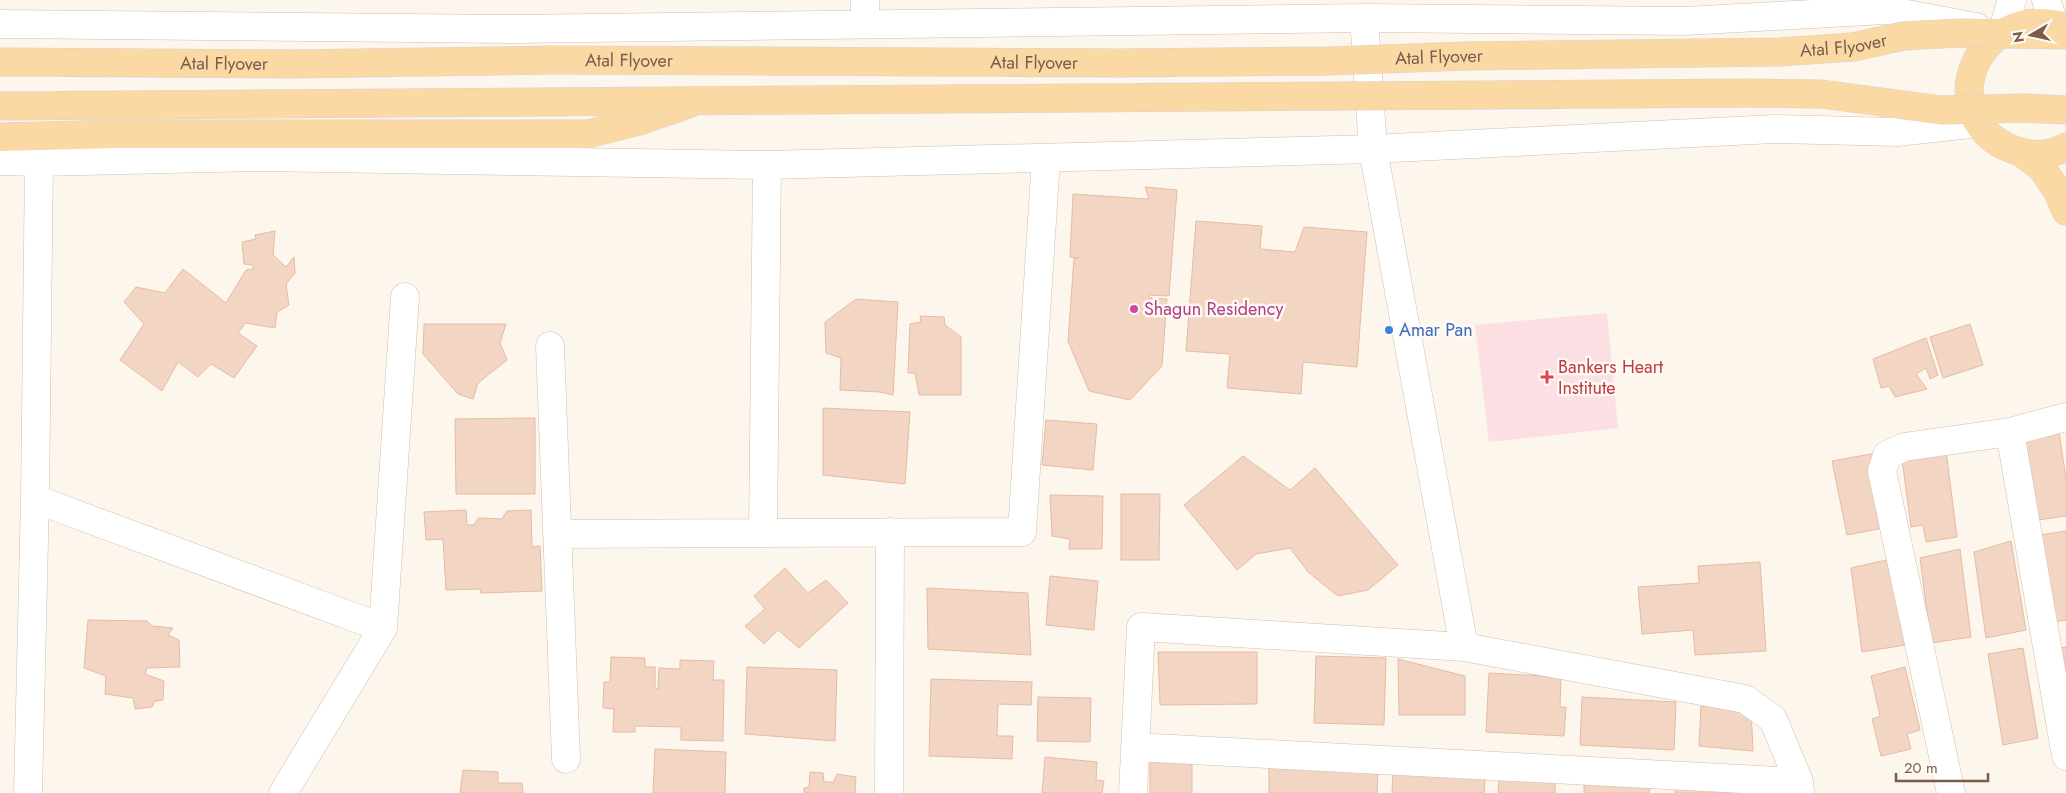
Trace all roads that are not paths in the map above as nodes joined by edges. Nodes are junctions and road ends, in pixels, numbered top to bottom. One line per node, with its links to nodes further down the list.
1 (2012, 0): 8 (street)
2 (1115, 10): 4 (street); 5 (street)
3 (1480, 10): 5 (street); 8 (street)
4 (865, 12): 7 (street)
5 (1364, 18): 16 (street)
6 (2060, 23): 8 (main road); 9 (main road, Atal Flyover, bridge)
7 (0, 24)
8 (2001, 30): 13 (main road)
9 (0, 62)
10 (695, 102): 11 (main road, Atal Flyover, bridge); 12 (main road, Atal Flyover, bridge); 14 (main road)
11 (0, 106)
12 (2066, 110)
13 (1979, 123): 16 (street); 17 (main road)
14 (0, 137)
15 (2066, 147): 17 (main road)
16 (1373, 149): 18 (street); 32 (street)
17 (2022, 153): 22 (main road)
18 (1046, 158): 21 (street); 28 (street)
19 (0, 161): 20 (street)
20 (39, 162): 21 (street); 27 (street)
21 (767, 165): 29 (street)
22 (2066, 211)
23 (405, 296): 31 (street)
24 (550, 346): 30 (street)
25 (2066, 417): 26 (street)
26 (2010, 432): 34 (street); 41 (street)
27 (35, 499): 31 (street); 37 (street)
28 (890, 532): 29 (street); 39 (street)
29 (764, 533): 30 (street)
30 (557, 534): 35 (street)
31 (383, 628): 38 (street)
32 (1464, 647): 33 (street); 36 (street)
33 (1135, 747): 36 (street); 40 (street)
34 (2066, 756)
35 (566, 759)
36 (1799, 788)
37 (28, 793)
38 (283, 793)
39 (889, 793)
40 (1133, 793)
41 (1951, 793)

